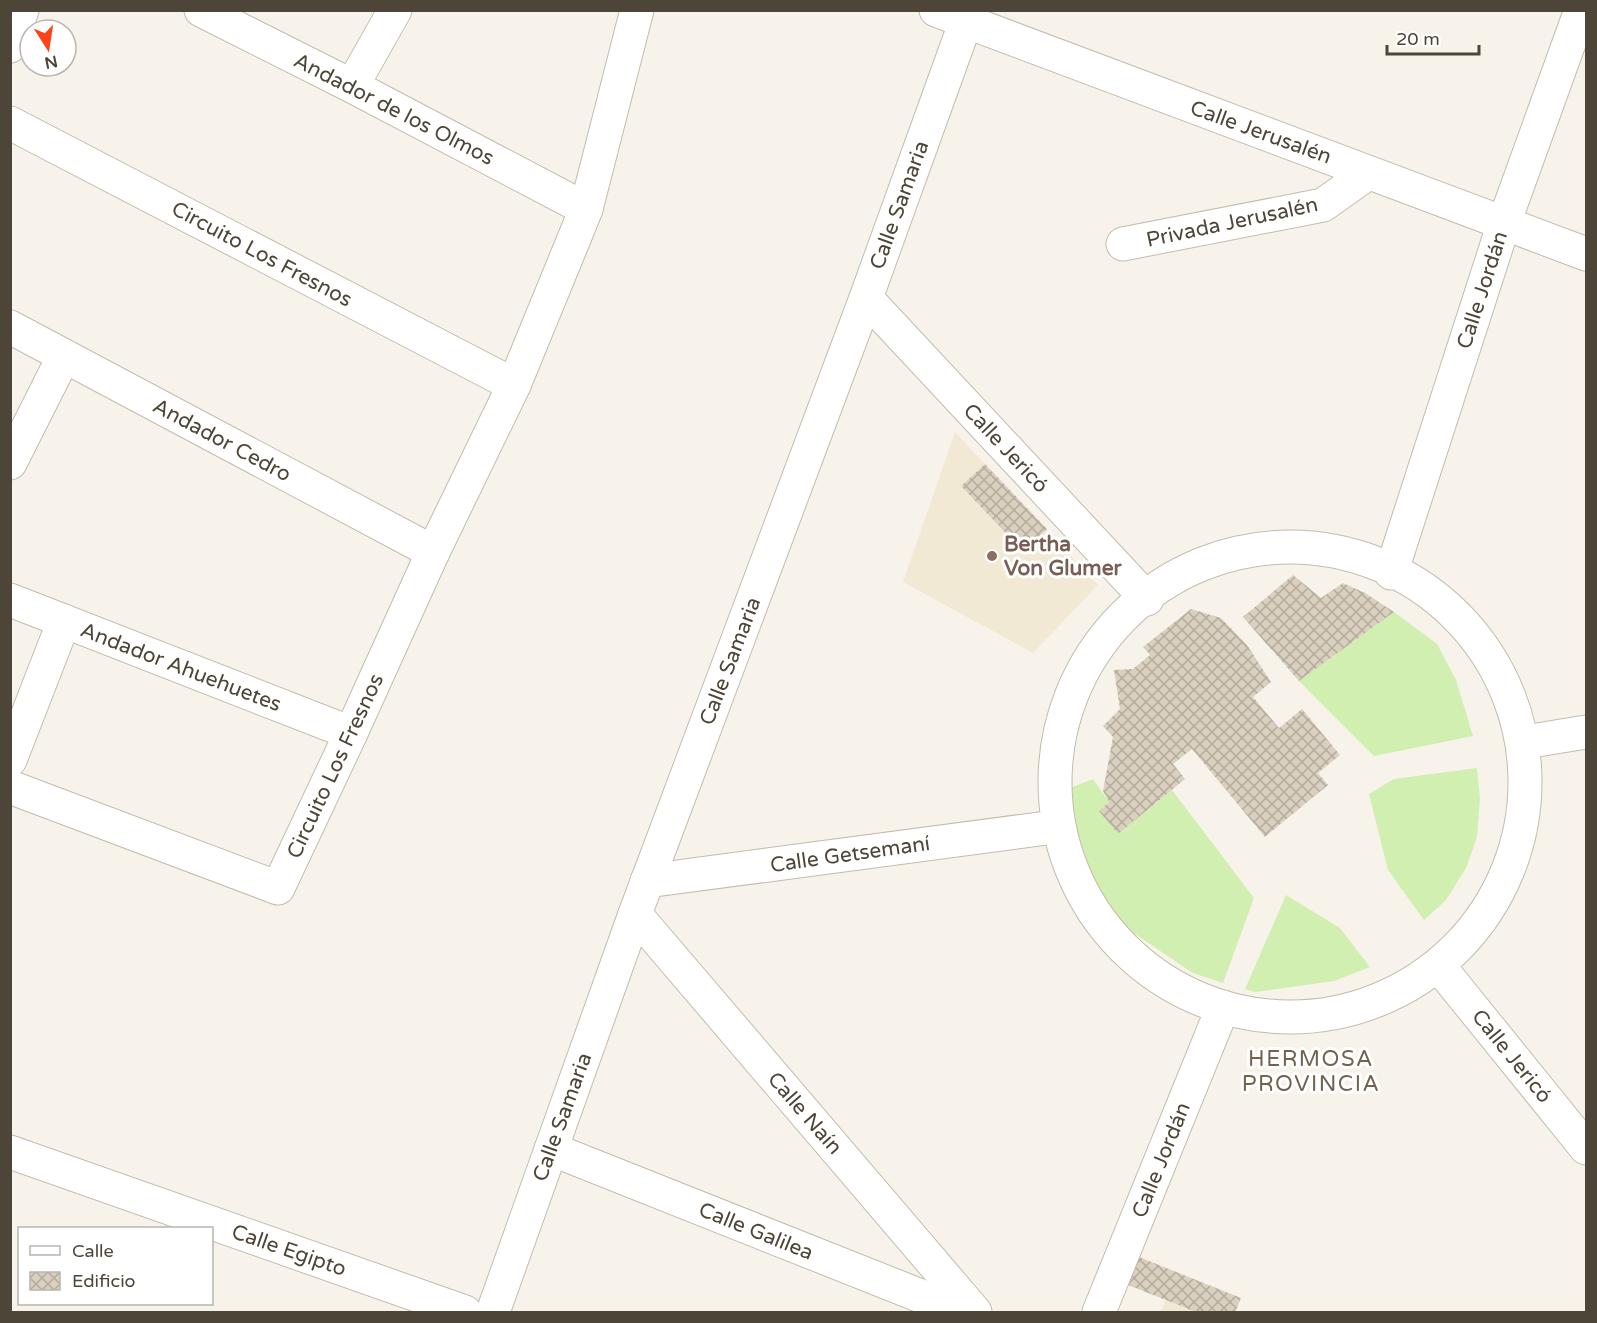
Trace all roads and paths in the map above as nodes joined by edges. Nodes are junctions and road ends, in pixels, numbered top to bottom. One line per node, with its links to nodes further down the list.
1 (22, 10): 7 (street)
2 (395, 10): 8 (street)
3 (637, 10): 11 (street, Circuito Los Fresnos)
4 (1581, 10): 12 (street, Calle Jordán)
5 (205, 12): 8 (street, Andador de los Olmos)
6 (957, 14): 10 (street, Calle Jerusalén); 15 (street, Calle Samaria)
7 (10, 46)
8 (352, 86): 11 (street, Andador de los Olmos)
9 (10, 123): 18 (street, Circuito Los Fresnos)
10 (1368, 172): 12 (street, Calle Jerusalén); 13 (street, Privada Jerusalén)
11 (586, 208): 18 (street, Circuito Los Fresnos)
12 (1504, 223): 14 (street, Calle Jerusalén); 21 (street, Calle Jordán)
13 (1123, 244)
14 (1580, 257)
15 (866, 298): 22 (street, Calle Jericó); 31 (street, Calle Samaria)
16 (10, 327): 17 (street, Andador Cedro)
17 (64, 356): 19 (street); 20 (street, Andador Cedro)
18 (514, 385): 20 (street, Circuito Los Fresnos)
19 (10, 463)
20 (434, 552): 26 (street, Circuito Los Fresnos)
21 (1391, 573): 22 (street); 27 (street)
22 (1147, 598): 30 (street)
23 (10, 600): 24 (street, Andador Ahuehuetes)
24 (64, 621): 26 (street, Andador Ahuehuetes); 28 (street)
25 (1587, 732): 27 (street)
26 (351, 733): 29 (street, Circuito Los Fresnos)
27 (1525, 742): 33 (street)
28 (10, 760)
29 (10, 787)
30 (1054, 828): 31 (street, Calle Getsemaní); 34 (street)
31 (647, 881): 32 (street, Calle Samaria)
32 (635, 914): 36 (street, Calle Samaria); 41 (street, Calle Naín)
33 (1438, 965): 34 (street); 35 (street, Calle Jericó)
34 (1222, 1007): 42 (street, Calle Jordán)
35 (1587, 1148)
36 (551, 1149): 39 (street, Calle Samaria); 40 (street, Calle Galilea)
37 (10, 1152): 38 (street, Calle Egipto)
38 (465, 1312)
39 (493, 1312)
40 (961, 1312)
41 (975, 1312)
42 (1099, 1312)

